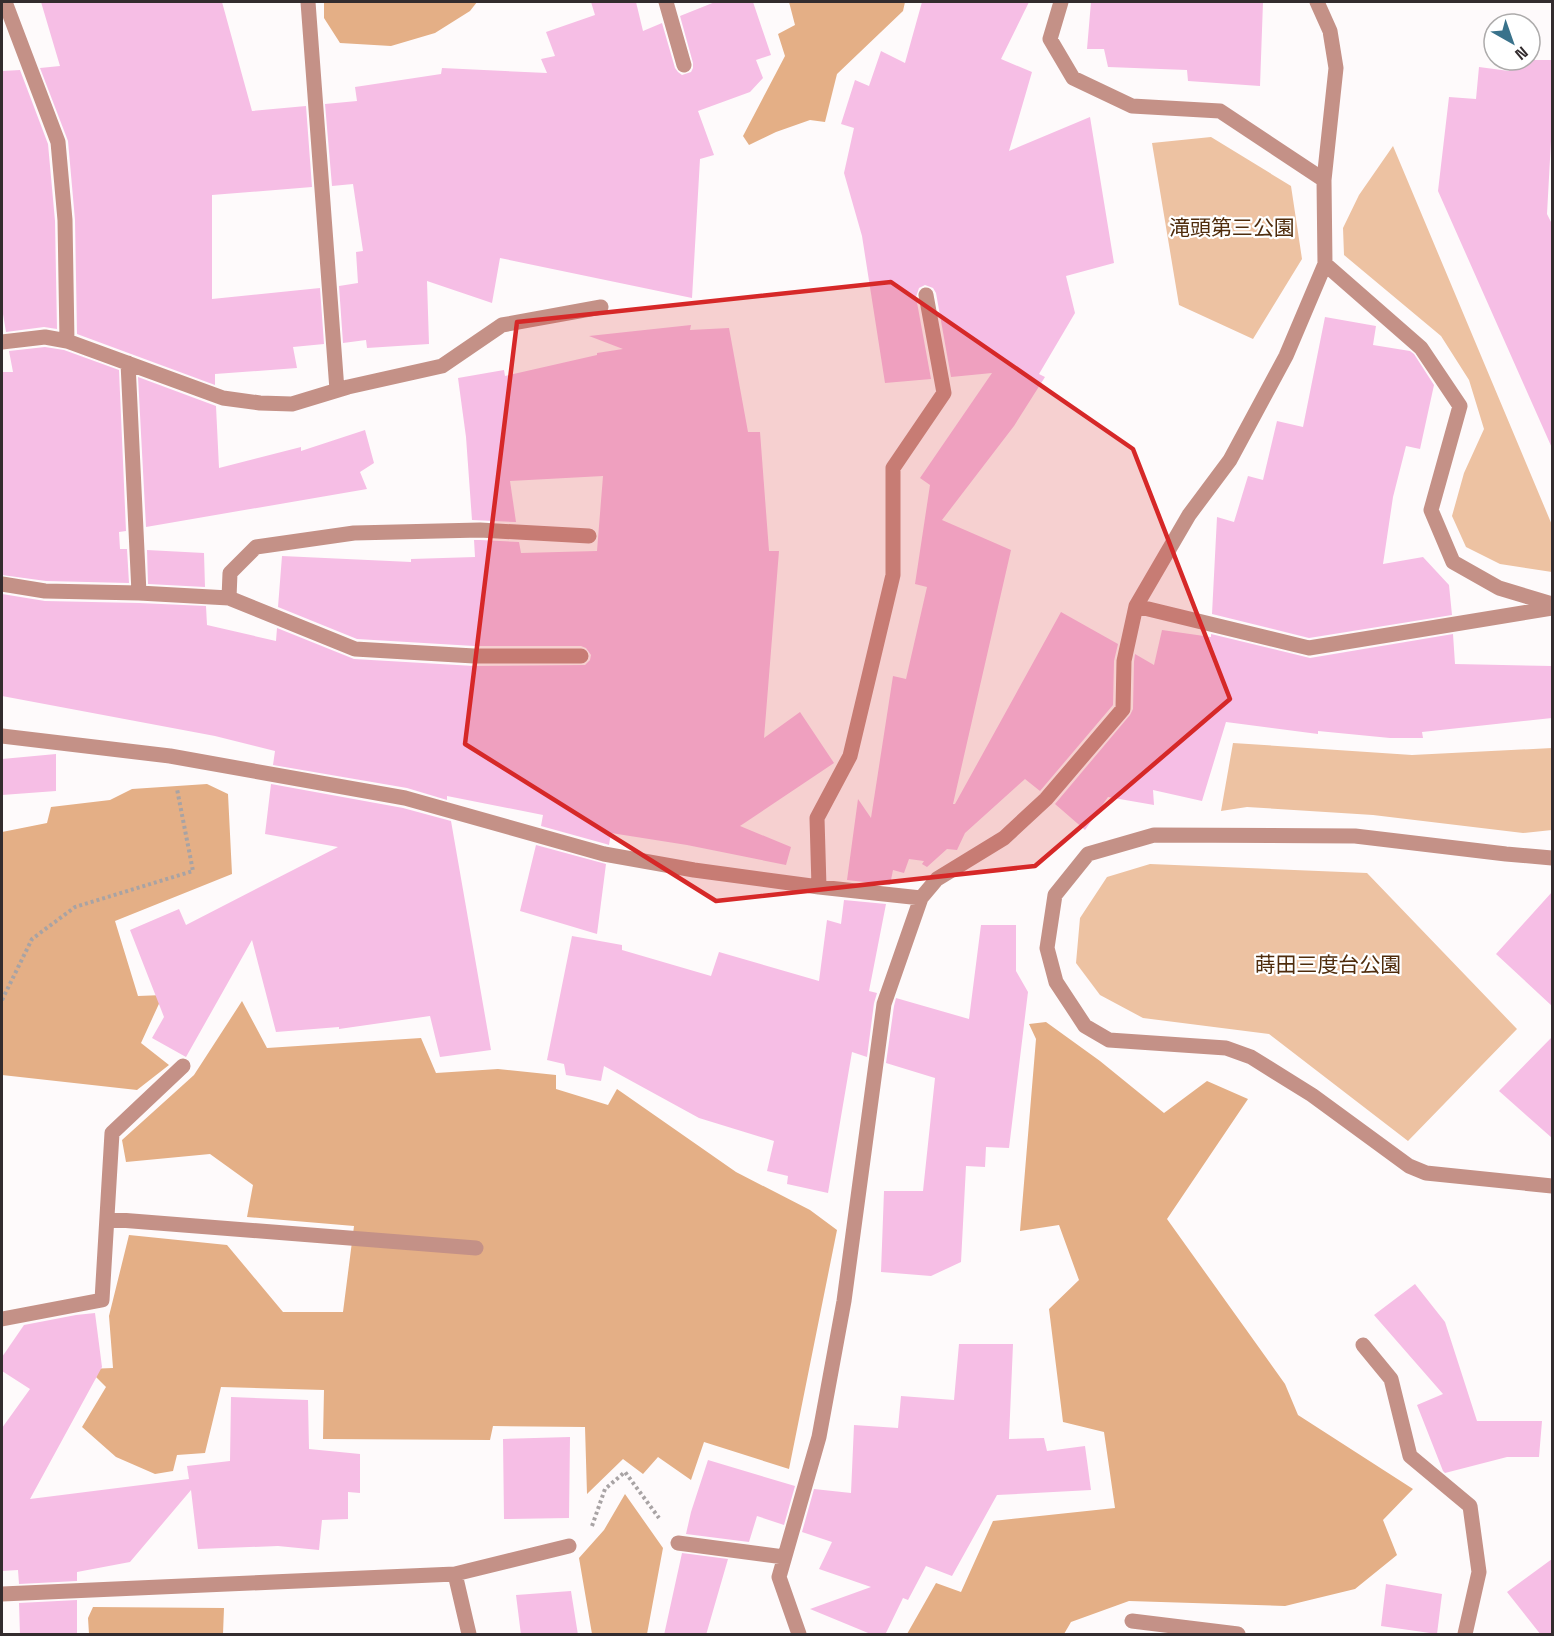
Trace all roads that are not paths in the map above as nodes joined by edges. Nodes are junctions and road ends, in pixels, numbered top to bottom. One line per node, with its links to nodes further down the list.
1 (5, 2): 11 (street)
2 (308, 2): 14 (street)
3 (666, 2): 6 (street)
4 (1061, 2): 7 (street)
5 (1317, 2): 7 (street)
6 (684, 65)
7 (1324, 180): 8 (street)
8 (1324, 264): 19 (street); 20 (street)
9 (926, 295): 24 (street)
10 (601, 307): 14 (street)
11 (67, 341): 12 (street); 13 (street)
12 (2, 342)
13 (128, 363): 14 (street); 17 (street)
14 (337, 390)
15 (589, 536): 18 (street)
16 (2, 584): 17 (street)
17 (139, 592): 18 (street)
18 (229, 598): 21 (street)
19 (1136, 606): 20 (street); 25 (street)
20 (1552, 606)
21 (581, 657)
22 (2, 736): 24 (street)
23 (1552, 858): 27 (street)
24 (819, 887): 25 (street)
25 (921, 898): 34 (street)
26 (183, 1066): 28 (street)
27 (1552, 1186)
28 (107, 1219): 29 (street); 30 (street)
29 (476, 1248)
30 (2, 1320)
31 (1363, 1346): 41 (street)
32 (678, 1543): 34 (street)
33 (569, 1546): 35 (street)
34 (784, 1557): 39 (street)
35 (455, 1574): 36 (street); 38 (street)
36 (2, 1594)
37 (1132, 1621): 40 (street)
38 (469, 1635)
39 (799, 1635)
40 (1238, 1635)
41 (1465, 1635)

